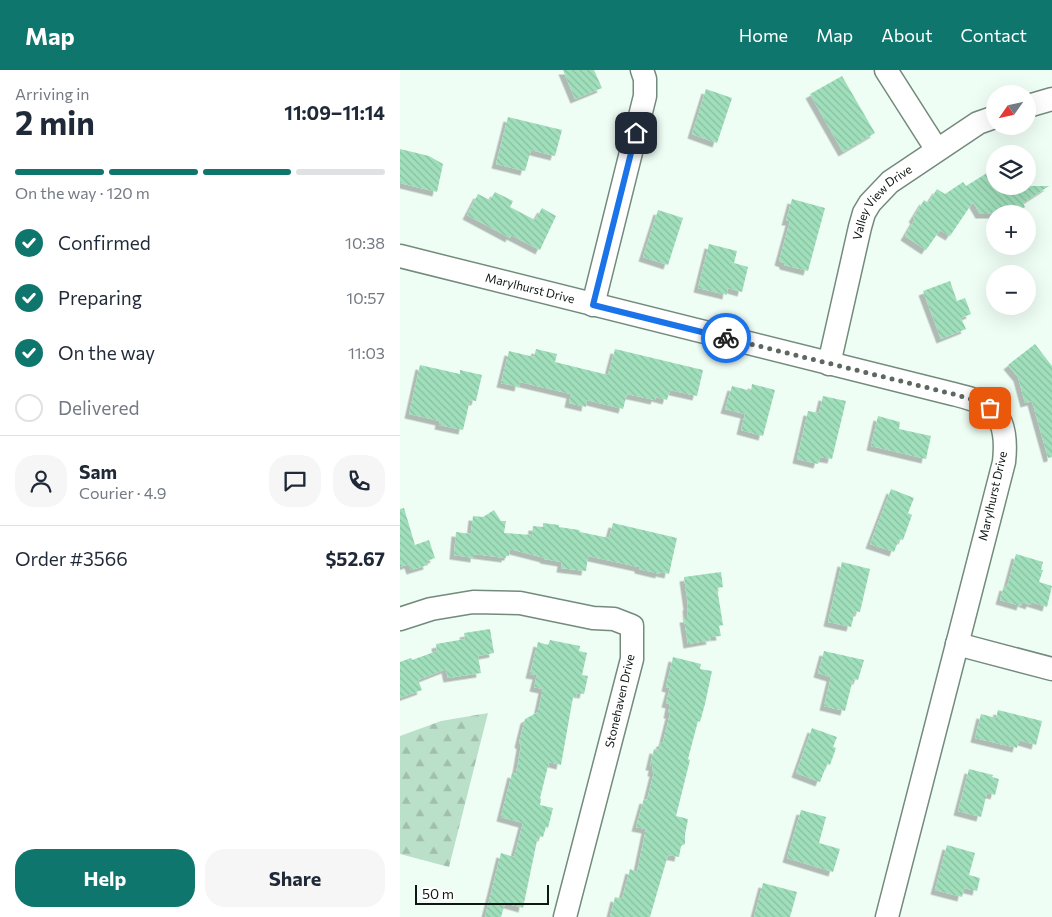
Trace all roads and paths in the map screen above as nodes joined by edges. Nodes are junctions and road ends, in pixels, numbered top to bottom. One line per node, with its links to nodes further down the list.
1 (642, 70): 8 (street)
2 (886, 70): 6 (street)
3 (1052, 99): 4 (street)
4 (1036, 104)
5 (986, 120): 6 (street, Valley View Drive)
6 (937, 150): 9 (street, Valley View Drive)
7 (400, 256): 8 (street, Marylhurst Drive)
8 (593, 305): 9 (street, Marylhurst Drive)
9 (829, 364): 11 (street, Marylhurst Drive)
10 (400, 619): 13 (street, Stonehaven Drive)
11 (956, 644): 12 (street); 14 (street, Marylhurst Drive)
12 (1052, 669)
13 (565, 917)
14 (886, 917)

